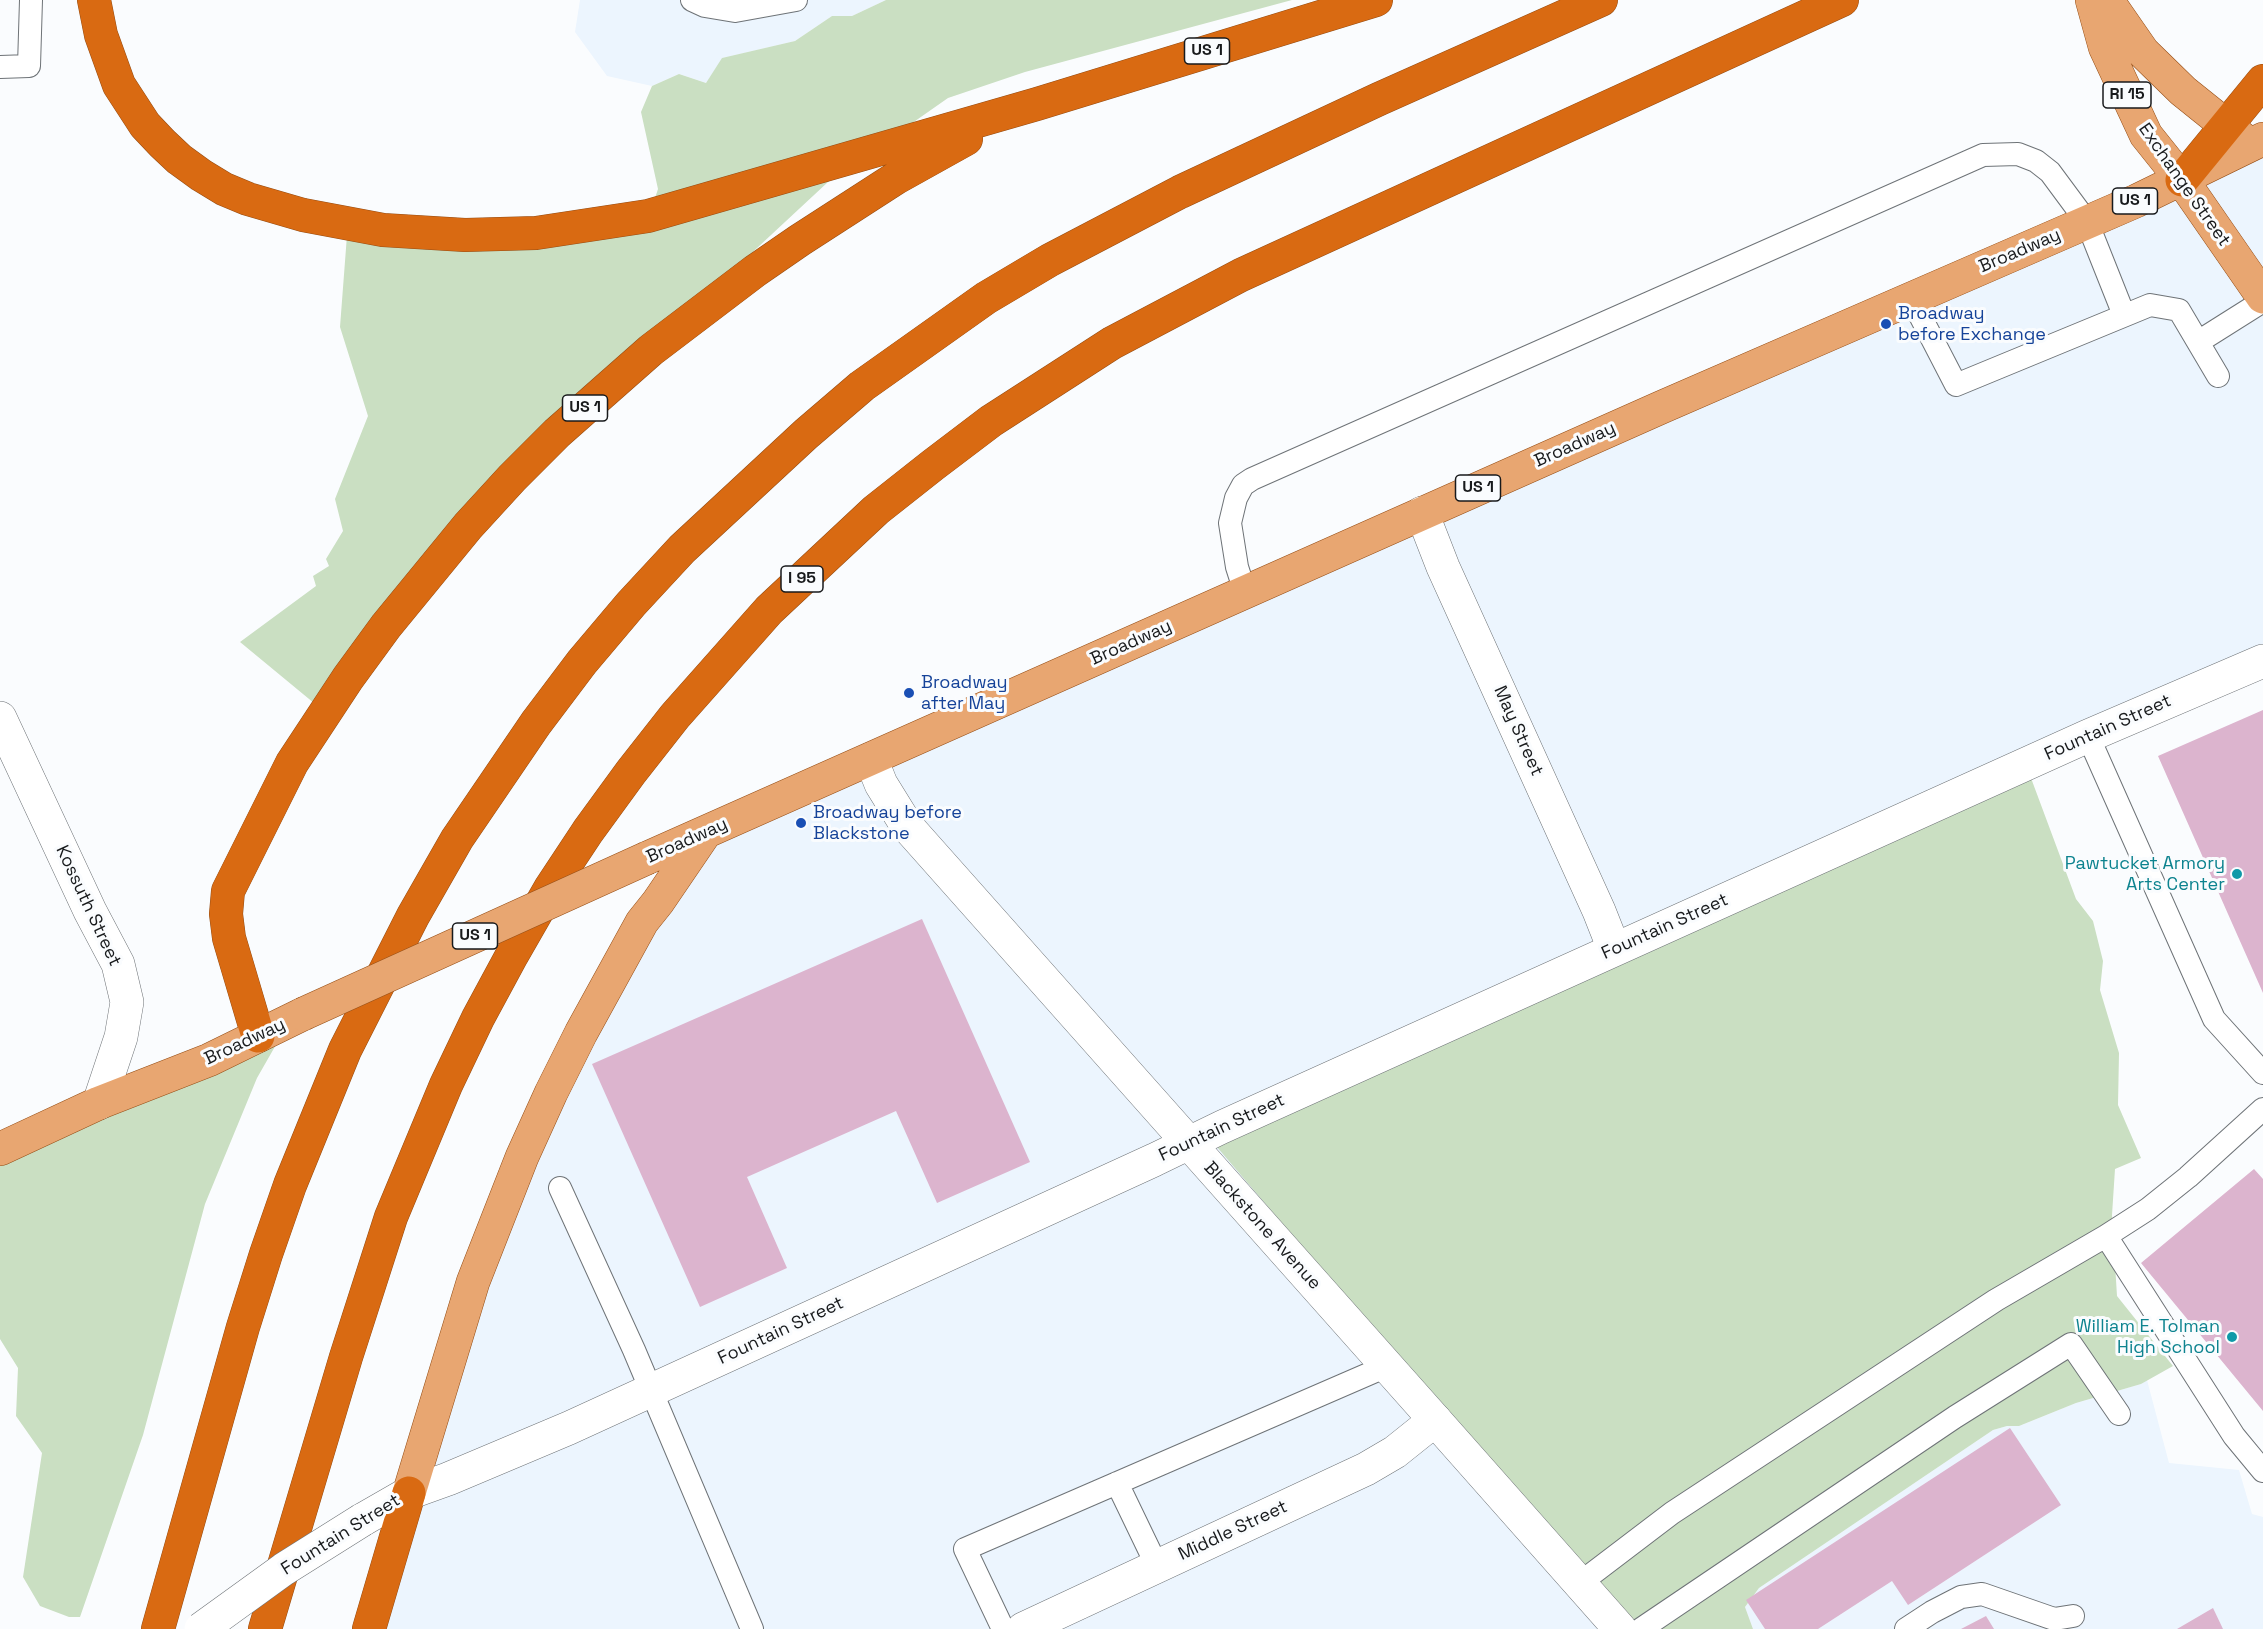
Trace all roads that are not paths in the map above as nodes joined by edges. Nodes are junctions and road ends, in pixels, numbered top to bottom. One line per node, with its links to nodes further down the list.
1 (31, 0): 10 (lane)
2 (94, 0): 12 (highway)
3 (692, 0): 4 (lane)
4 (796, 0)
5 (1376, 0): 12 (highway, US 1)
6 (1601, 0): 48 (highway)
7 (1842, 0): 50 (highway, I 95)
8 (2092, 0): 14 (main road, Exchange Street / RI 15)
9 (2107, 0): 13 (main road)
10 (0, 68)
11 (2263, 81): 13 (highway, US 1)
12 (1037, 104): 29 (highway, US 1)
13 (2247, 137): 14 (highway, US 1)
14 (2182, 180): 15 (main road, Broadway / US 1); 17 (main road, Exchange Street / RI 15)
15 (2087, 222): 16 (main road, Broadway / US 1); 18 (lane); 22 (lane)
16 (1911, 298): 18 (lane); 21 (main road, Broadway / US 1)
17 (2263, 299): 19 (lane)
18 (2124, 315): 19 (lane)
19 (2198, 342): 20 (lane)
20 (2218, 376)
21 (1422, 513): 22 (main road, Broadway / US 1); 28 (street, May Street)
22 (1245, 592): 26 (main road, Broadway / US 1)
23 (2263, 661): 25 (street, Fountain Street)
24 (0, 718): 31 (street, Kossuth Street)
25 (2088, 736): 28 (street, Fountain Street); 30 (lane)
26 (871, 759): 27 (main road, Broadway / US 1); 33 (street, Blackstone Avenue)
27 (705, 832): 29 (main road, Broadway / US 1, bridge); 43 (main road)
28 (1614, 950): 33 (street, Fountain Street)
29 (258, 1036): 31 (main road, Broadway / US 1)
30 (2263, 1073)
31 (99, 1103): 34 (main road, Broadway / US 1)
32 (2263, 1109): 36 (lane)
33 (1188, 1144): 37 (street, Blackstone Avenue); 38 (street, Fountain Street)
34 (0, 1149)
35 (560, 1188): 38 (lane)
36 (2106, 1236): 41 (lane); 45 (lane)
37 (1387, 1366): 40 (street, Blackstone Avenue); 42 (lane)
38 (651, 1390): 43 (street, Fountain Street); 52 (lane)
39 (2119, 1414): 47 (lane)
40 (1435, 1420): 44 (street, Middle Street); 45 (street, Blackstone Avenue)
41 (2263, 1471)
42 (1118, 1483): 44 (lane); 53 (lane)
43 (409, 1493): 49 (street, Fountain Street, bridge); 51 (highway)
44 (1157, 1566): 54 (street, Middle Street)
45 (1580, 1583): 47 (street, Blackstone Avenue)
46 (2073, 1616): 55 (lane)
47 (1619, 1627)
48 (158, 1629)
49 (201, 1629)
50 (265, 1629)
51 (369, 1629)
52 (752, 1629)
53 (1003, 1629)
54 (1023, 1629)
55 (1906, 1629)

